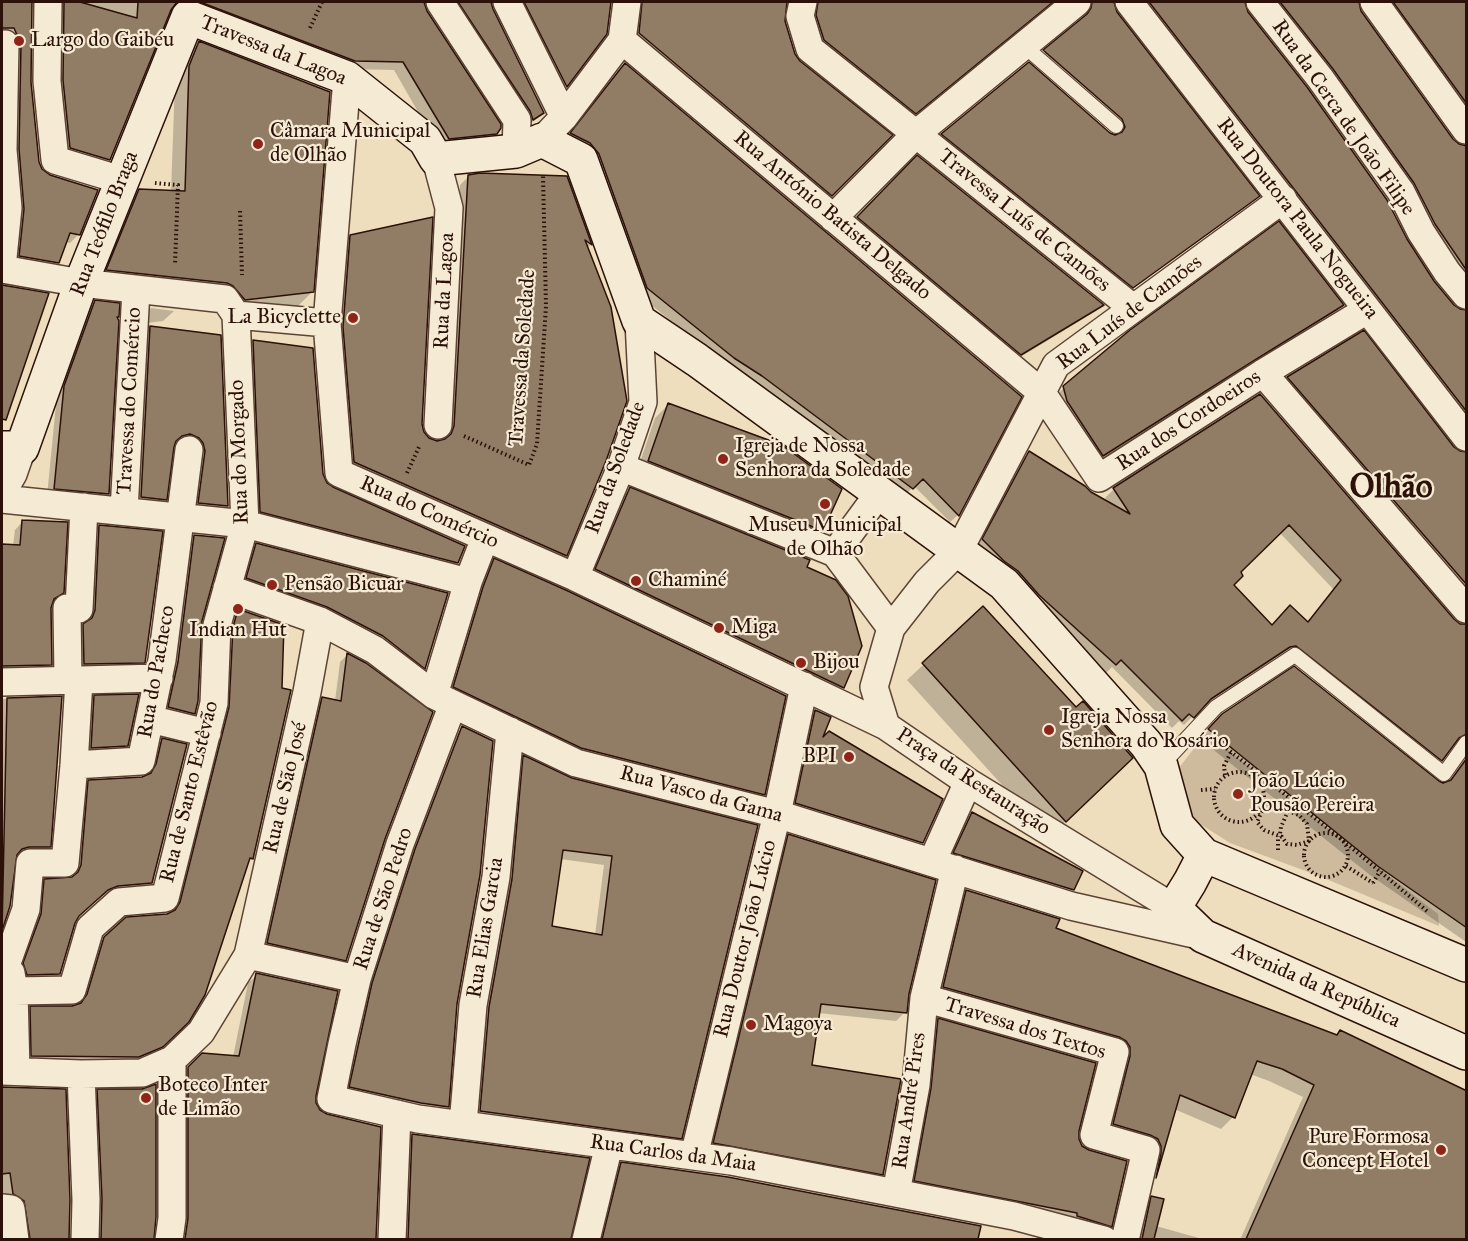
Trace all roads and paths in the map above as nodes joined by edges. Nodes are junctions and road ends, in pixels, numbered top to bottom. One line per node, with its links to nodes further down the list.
1 (48, 2): 13 (street)
2 (440, 2): 19 (street)
3 (507, 2): 19 (street)
4 (627, 2): 11 (street)
5 (803, 2): 18 (street, Travessa Luís de Camões)
6 (1077, 2): 14 (street)
7 (1129, 2): 22 (street, Rua Doutora Paula Nogueira)
8 (1260, 2): 29 (street, Rua da Cerca de João Filipe)
9 (1374, 2): 17 (street)
10 (191, 9): 15 (street, Travessa da Lagoa); 21 (street, Rua Teófilo Braga)
11 (622, 40): 19 (street); 24 (street, Rua António Batista Delgado)
12 (3, 44): 13 (street); 25 (street)
13 (47, 44): 21 (street)
14 (1023, 45): 16 (lane); 18 (street)
15 (347, 78): 20 (street, Travessa da Lagoa); 34 (street)
16 (1116, 126)
17 (1467, 130)
18 (915, 134): 24 (street); 30 (street, Travessa Luís de Camões)
19 (541, 136): 20 (street); 33 (street); 38 (path, Travessa da Soledade)
20 (436, 159): 38 (street, Rua da Lagoa)
21 (121, 180): 26 (street, Rua Teófilo Braga); 28 (path)
22 (1283, 199): 30 (street, Rua Luís de Camões); 31 (street, Rua Doutora Paula Nogueira)
23 (240, 211): 32 (path)
24 (833, 218): 36 (street, Rua António Batista Delgado)
25 (2, 269): 26 (street)
26 (81, 283): 27 (street); 40 (street, Rua Teófilo Braga)
27 (136, 290): 28 (street); 48 (street, Travessa do Comércio)
28 (174, 293): 32 (street)
29 (1467, 295)
30 (1133, 308): 36 (street, Rua Luís de Camões)
31 (1366, 310): 35 (street, Rua dos Cordoeiros); 37 (street, Rua Doutora Paula Nogueira)
32 (239, 315): 34 (street); 50 (street, Rua do Morgado)
33 (639, 321): 42 (street, Rua da Soledade); 43 (street)
34 (327, 323): 45 (street, Rua do Comércio)
35 (1263, 373): 36 (street, Rua dos Cordoeiros); 57 (street)
36 (1042, 393): 52 (street, Rua Luís de Camões)
37 (1458, 409): 39 (street, Rua Doutora Paula Nogueira)
38 (438, 425): 45 (path)
39 (1467, 437)
40 (12, 448): 44 (street)
41 (189, 450): 49 (street, Rua do Pacheco)
42 (621, 467): 53 (street); 54 (street, Rua da Soledade)
43 (880, 492): 52 (street); 53 (street)
44 (2, 493)
45 (396, 498): 51 (street, Rua do Comércio)
46 (2, 499): 47 (street)
47 (84, 507): 48 (street); 61 (street)
48 (124, 511): 49 (street)
49 (182, 518): 50 (street); 60 (street, Rua do Pacheco)
50 (245, 524): 55 (street); 56 (street, Rua do Morgado)
51 (485, 538): 54 (street, Rua do Comércio); 55 (street, Rua de São Pedro)
52 (959, 550): 59 (street, Praça da Restauração); 73 (street)
53 (835, 553): 59 (street)
54 (575, 577): 63 (street, Rua do Comércio)
55 (468, 582): 64 (street, Rua de São Pedro)
56 (227, 588): 58 (street, Rua Vasco da Gama); 68 (street, Rua de Santo Estêvão)
57 (1467, 609)
58 (320, 621): 64 (street, Rua Vasco da Gama); 97 (street, Rua de São José)
59 (891, 628): 66 (street, Praça da Restauração)
60 (159, 678): 61 (street); 65 (street, Rua do Pacheco)
61 (74, 680): 62 (street); 72 (street)
62 (2, 682)
63 (804, 686): 66 (street, Rua do Comércio); 81 (street, Rua Doutor João Lúcio)
64 (444, 700): 67 (street, Rua Vasco da Gama); 99 (street, Rua de São Pedro)
65 (150, 719): 68 (street); 72 (street, Rua do Pacheco)
66 (886, 726): 77 (street, Praça da Restauração)
67 (510, 731): 81 (street, Rua Vasco da Gama); 108 (street, Rua Elias Garcia)
68 (207, 733): 100 (street, Rua de Santo Estêvão)
69 (1214, 740): 71 (path)
70 (1467, 743): 73 (lane)
71 (1232, 752): 74 (path); 76 (path)
72 (74, 765): 96 (street)
73 (1161, 766): 87 (street)
74 (1248, 766): 75 (path); 78 (path)
75 (1245, 773): 76 (path); 79 (path)
76 (1226, 775): 82 (path)
77 (968, 782): 88 (street, Rua André Pires); 93 (street, Praça da Restauração)
78 (1292, 800): 80 (path); 85 (path)
79 (1264, 804): 80 (path); 82 (path); 83 (path)
80 (1288, 811): 84 (path); 86 (path)
81 (777, 814): 88 (street, Rua Vasco da Gama); 110 (street, Rua Doutor João Lúcio)
82 (1248, 820): 83 (path)
83 (1257, 822): 84 (path)
84 (1281, 835): 86 (path)
85 (1340, 838): 86 (path); 89 (path); 90 (path)
86 (1309, 842): 89 (path)
87 (1204, 855): 93 (street); 98 (street)
88 (943, 865): 95 (street, Rua Vasco da Gama); 101 (street, Rua André Pires)
89 (1345, 866): 91 (path)
90 (1380, 871): 91 (path); 94 (path)
91 (1373, 883): 92 (path)
92 (1370, 889)
93 (1174, 908): 95 (street, Avenida da República)
94 (1434, 917)
95 (1203, 936): 102 (street, Avenida da República)
96 (5, 949): 100 (street)
97 (248, 955): 99 (street); 103 (street, Rua de São José)
98 (1467, 965)
99 (357, 979): 106 (street, Rua de São Pedro)
100 (14, 991): 104 (street)
101 (924, 999): 111 (street, Rua André Pires); 120 (street, Travessa dos Textos)
102 (1466, 1050)
103 (172, 1060): 105 (street); 116 (street)
104 (9, 1071): 105 (street)
105 (81, 1074): 115 (street)
106 (331, 1099): 107 (street, Rua Carlos da Maia)
107 (397, 1114): 108 (street, Rua Carlos da Maia); 117 (street)
108 (463, 1125): 109 (street, Rua Carlos da Maia)
109 (609, 1145): 110 (street, Rua Carlos da Maia); 118 (street)
110 (694, 1156): 111 (street, Rua Carlos da Maia)
111 (896, 1193): 113 (street, Rua Carlos da Maia)
112 (2, 1208): 114 (street)
113 (1047, 1232): 119 (street, Rua Carlos da Maia)
114 (15, 1239)
115 (85, 1239)
116 (169, 1239)
117 (392, 1239)
118 (586, 1239)
119 (1104, 1239)
120 (1125, 1239)

